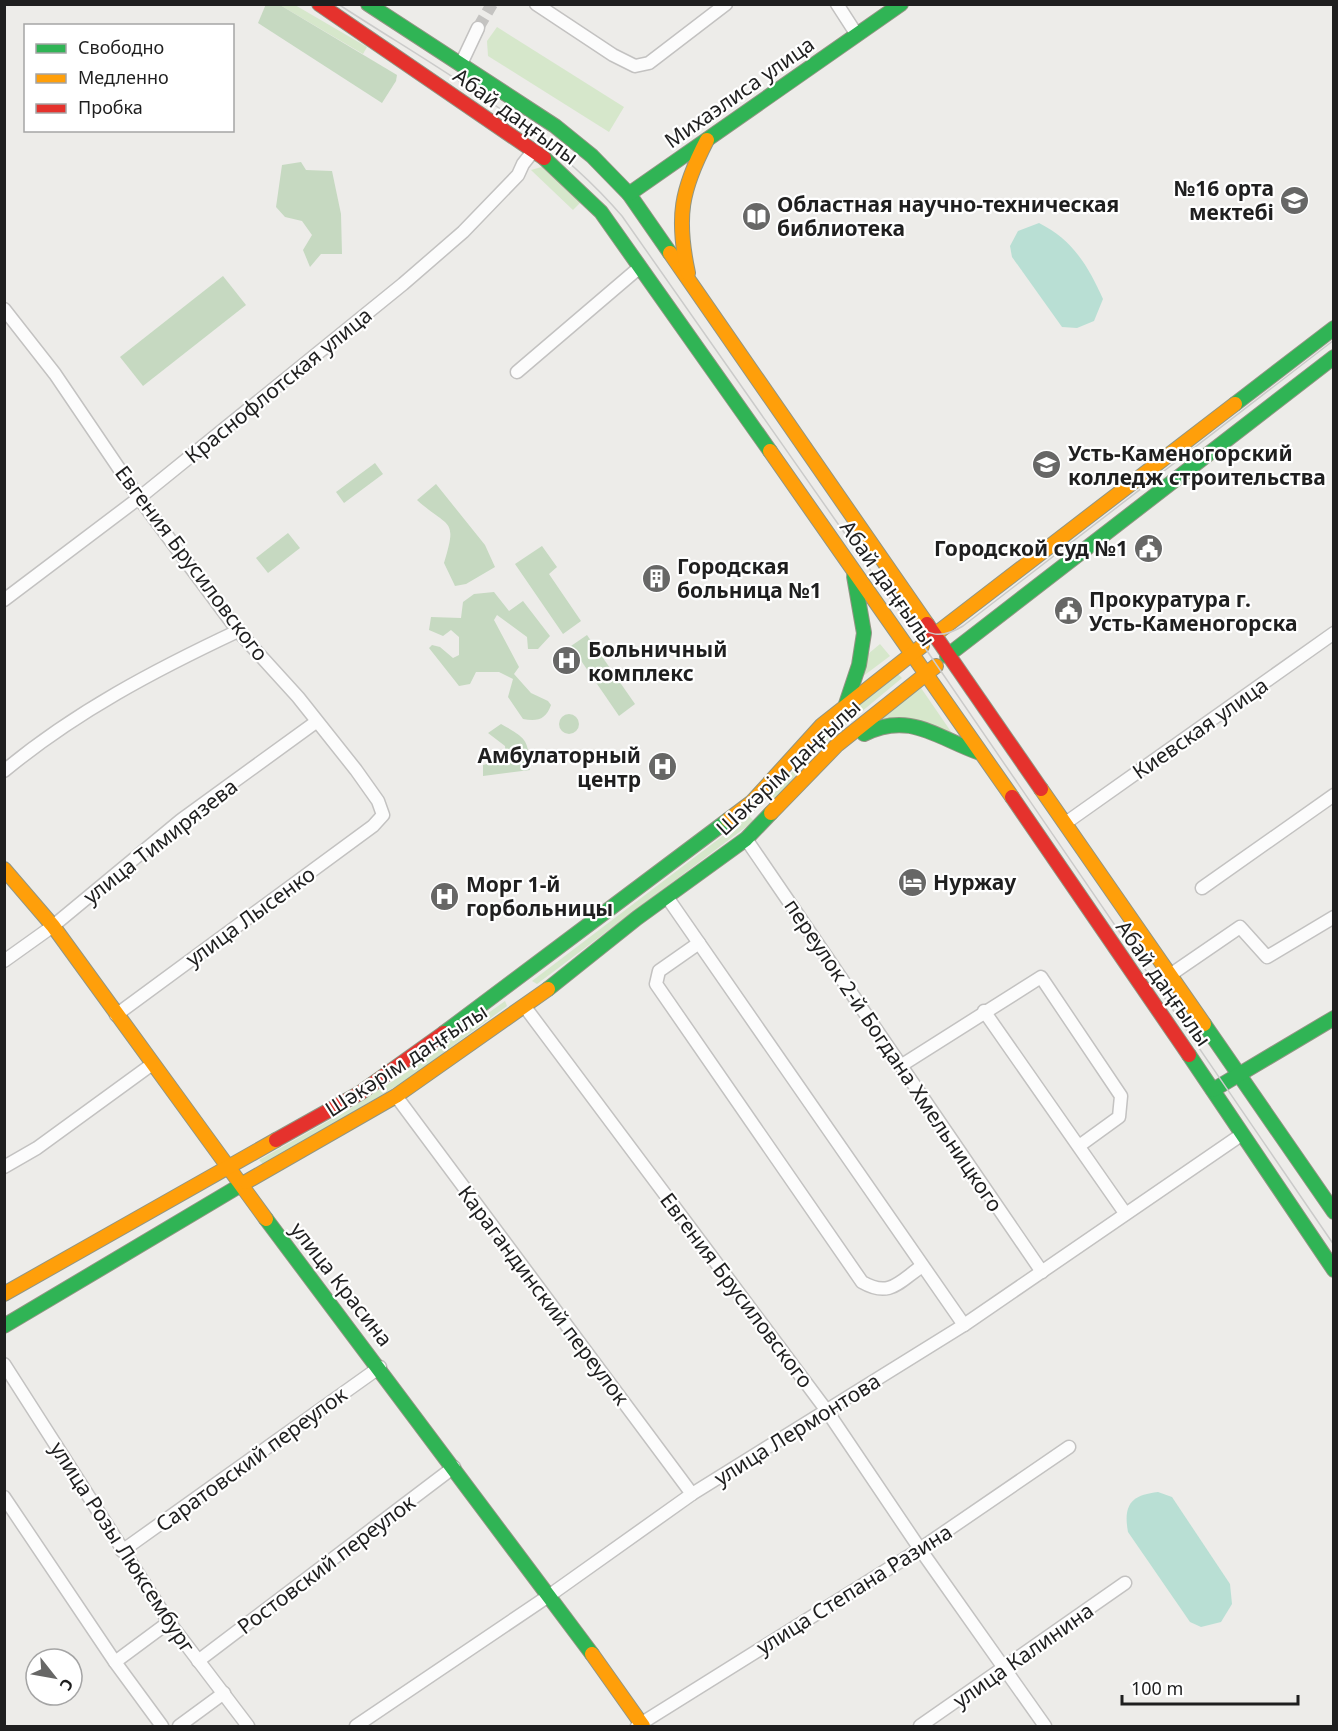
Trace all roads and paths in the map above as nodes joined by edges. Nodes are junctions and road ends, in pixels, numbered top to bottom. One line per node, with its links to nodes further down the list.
1 (319, 4): 11 (main road, Абай даңғылы)
2 (368, 4): 9 (main road, Абай даңғылы)
3 (536, 4): 4 (street)
4 (726, 4)
5 (837, 4): 8 (street)
6 (901, 4): 8 (main road, Михаэлиса улица)
7 (478, 28): 9 (street)
8 (857, 35): 10 (main road, Михаэлиса улица)
9 (461, 64): 12 (main road, Абай даңғылы)
10 (707, 140): 12 (main road, Михаэлиса улица); 14 (main road)
11 (534, 150): 12 (main road, Абай даңғылы); 20 (street, Краснофлотская улица)
12 (615, 203): 13 (main road, Абай даңғылы); 14 (main road, Абай даңғылы)
13 (640, 267): 19 (street); 21 (main road, Абай даңғылы)
14 (691, 284): 25 (main road, Абай даңғылы)
15 (4, 309): 20 (street, Евгения Брусиловского)
16 (1334, 328): 17 (main road, Шәкәрім даңғылы)
17 (1321, 338): 18 (main road); 25 (main road, Шәкәрім даңғылы)
18 (1334, 356): 27 (main road, Шәкәрім даңғылы)
19 (517, 372)
20 (139, 498): 22 (street, Краснофлотская улица); 23 (street, Евгения Брусиловского)
21 (854, 570): 26 (main road, Абай даңғылы); 29 (main road)
22 (4, 600)
23 (238, 631): 30 (street, Евгения Брусиловского); 33 (street)
24 (1334, 633): 38 (street, Киевская улица)
25 (933, 636): 26 (main road, Шәкәрім даңғылы); 27 (main road, Абай даңғылы)
26 (913, 654): 28 (main road, Абай даңғылы); 29 (main road, Шәкәрім даңғылы)
27 (947, 656): 28 (main road, Шәкәрім даңғылы); 38 (main road, Абай даңғылы)
28 (926, 673): 31 (main road, Шәкәрім даңғылы); 32 (main road, Абай даңғылы)
29 (845, 707): 35 (main road, Шәкәрім даңғылы)
30 (316, 722): 36 (street, Евгения Брусиловского); 44 (street, улица Тимирязева)
31 (844, 740): 32 (main road); 37 (main road, Шәкәрім даңғылы)
32 (980, 753): 56 (main road, Абай даңғылы)
33 (4, 771)
34 (1334, 795): 41 (street)
35 (752, 802): 37 (main road); 48 (main road, Шәкәрім даңғылы)
36 (383, 815): 51 (street, улица Лысенко)
37 (768, 819): 39 (main road, Шәкәрім даңғылы)
38 (1067, 822): 47 (main road, Абай даңғылы)
39 (746, 839): 42 (main road, Шәкәрім даңғылы); 54 (street, переулок 2-й Богдана Хмельницкого)
40 (4, 869): 44 (main road, улица Красина)
41 (1202, 888)
42 (667, 897): 45 (street); 49 (main road, Шәкәрім даңғылы)
43 (1334, 917): 47 (street)
44 (53, 926): 46 (street, улица Тимирязева); 51 (main road, улица Красина)
45 (699, 943): 65 (street); 65 (street)
46 (4, 961)
47 (1170, 975): 55 (main road, Абай даңғылы)
48 (512, 984): 49 (main road); 61 (main road, Шәкәрім даңғылы)
49 (525, 1007): 57 (main road, Шәкәрім даңғылы); 73 (street, Евгения Брусиловского)
50 (984, 1011): 54 (street); 59 (street); 59 (street)
51 (116, 1016): 53 (main road, улица Красина)
52 (1334, 1018): 55 (main road)
53 (151, 1065): 60 (street); 61 (main road, улица Красина)
54 (902, 1065): 67 (street, переулок 2-й Богдана Хмельницкого)
55 (1239, 1075): 56 (main road); 63 (main road, Абай даңғылы)
56 (1213, 1090): 58 (main road, Абай даңғылы)
57 (396, 1096): 62 (main road, Шәкәрім даңғылы); 76 (street, Карагандинский переулок)
58 (1241, 1135): 64 (street, улица Лермонтова); 66 (main road, Абай даңғылы)
59 (1079, 1146): 64 (street)
60 (4, 1167)
61 (228, 1169): 62 (main road, улица Красина); 68 (main road, Шәкәрім даңғылы)
62 (240, 1185): 70 (main road, Шәкәрім даңғылы); 72 (main road, улица Красина)
63 (1334, 1212)
64 (1125, 1213): 67 (street, улица Лермонтова)
65 (922, 1266): 69 (street)
66 (1334, 1270)
67 (1042, 1272): 69 (street, улица Лермонтова)
68 (4, 1294)
69 (963, 1324): 73 (street, улица Лермонтова)
70 (4, 1326)
71 (4, 1364): 79 (street, улица Розы Люксембург)
72 (380, 1367): 75 (main road, улица Красина); 79 (street, Саратовский переулок)
73 (827, 1411): 76 (street, улица Лермонтова); 78 (street, Евгения Брусиловского)
74 (1069, 1447): 78 (street, улица Степана Разина)
75 (454, 1467): 81 (main road, улица Красина); 83 (street, Ростовский переулок)
76 (692, 1494): 81 (street, улица Лермонтова)
77 (4, 1497): 84 (street)
78 (920, 1549): 85 (street, Евгения Брусиловского); 87 (street, улица Степана Разина)
79 (122, 1551): 82 (street, улица Розы Люксембург)
80 (1125, 1583): 85 (street, улица Калинина)
81 (550, 1595): 87 (main road, улица Красина); 91 (street, улица Лермонтова)
82 (169, 1622): 83 (street, улица Розы Люксембург); 84 (street)
83 (198, 1661): 86 (street, улица Розы Люксембург)
84 (115, 1662): 88 (street)
85 (1005, 1668): 92 (street, улица Калинина); 93 (street, Евгения Брусиловского)
86 (224, 1694): 89 (street); 90 (street, улица Розы Люксембург)
87 (640, 1725)
88 (162, 1726)
89 (179, 1726)
90 (248, 1726)
91 (356, 1726)
92 (920, 1726)
93 (1045, 1726)

